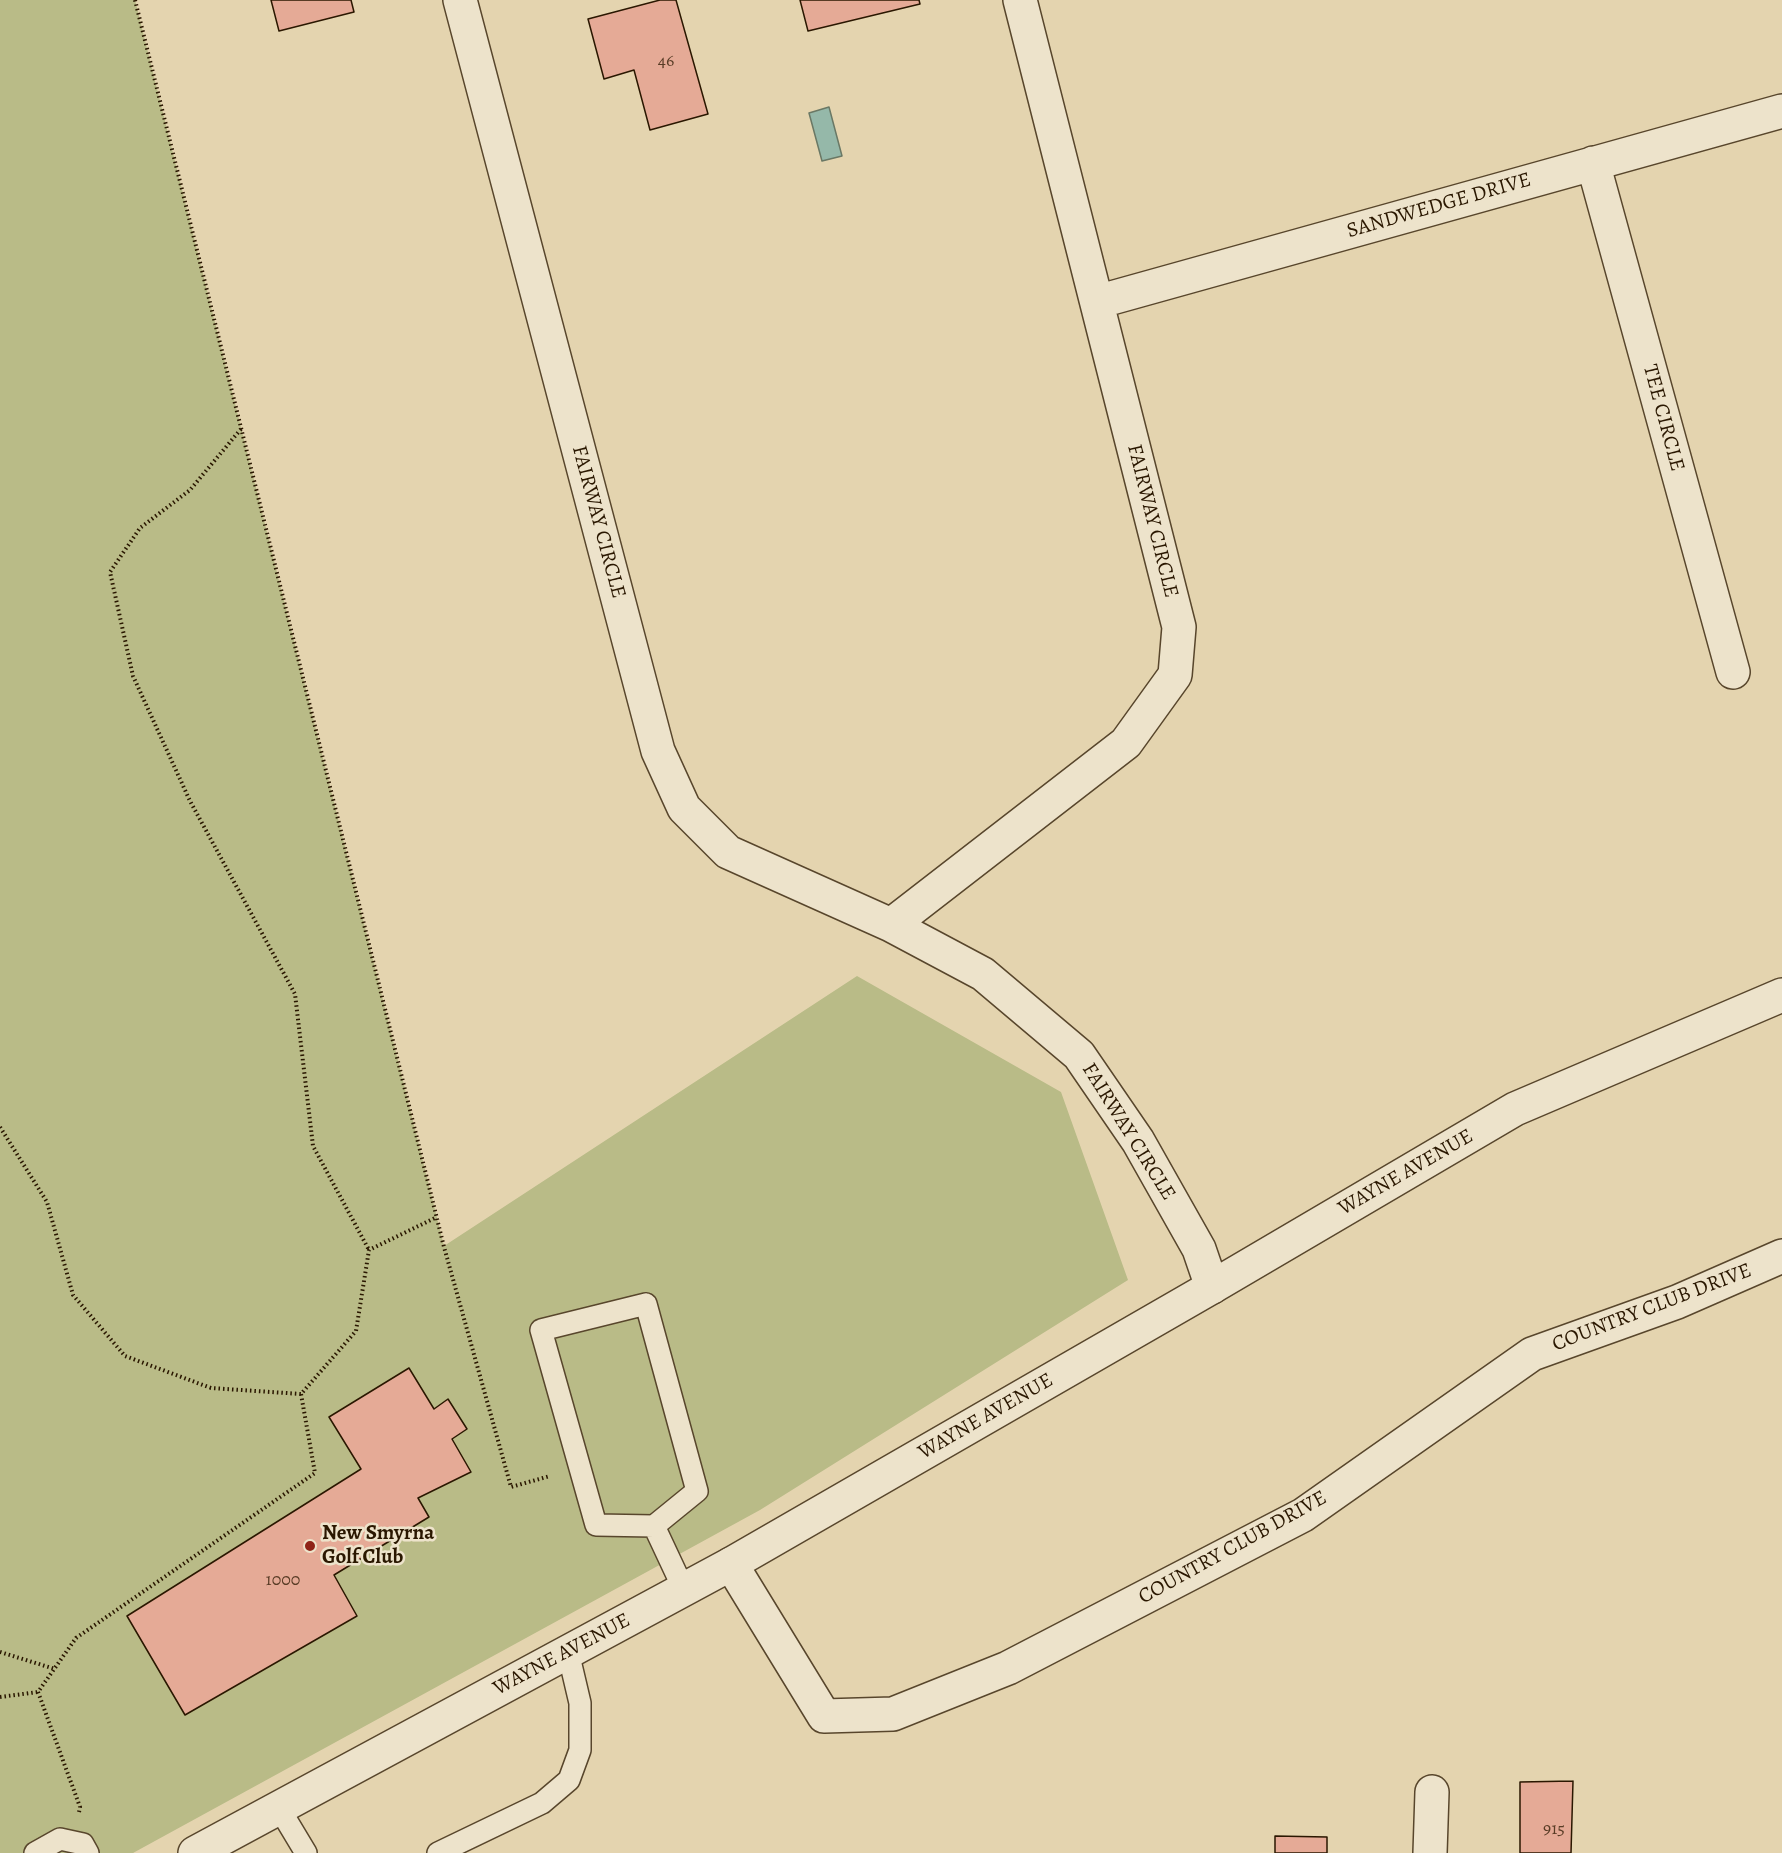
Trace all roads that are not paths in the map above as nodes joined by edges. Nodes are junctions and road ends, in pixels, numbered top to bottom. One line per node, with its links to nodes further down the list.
1 (460, 0): 7 (street, FAIRWAY CIRCLE)
2 (1020, 0): 5 (street, FAIRWAY CIRCLE)
3 (1782, 111): 4 (street, SANDWEDGE DRIVE)
4 (1593, 163): 5 (street, SANDWEDGE DRIVE); 6 (street, TEE CIRCLE)
5 (1097, 302): 7 (street, FAIRWAY CIRCLE)
6 (1733, 672)
7 (891, 925): 10 (street, FAIRWAY CIRCLE)
8 (1782, 995): 10 (street, WAYNE AVENUE)
9 (1782, 1256): 12 (street, COUNTRY CLUB DRIVE)
10 (1212, 1287): 12 (street, WAYNE AVENUE)
11 (654, 1526): 11 (lane); 13 (lane)
12 (730, 1564): 13 (street, WAYNE AVENUE)
13 (684, 1590): 14 (street, WAYNE AVENUE)
14 (568, 1652): 16 (street, WAYNE AVENUE); 21 (lane)
15 (1432, 1792): 22 (street)
16 (279, 1808): 19 (street, WAYNE AVENUE); 20 (lane)
17 (81, 1847): 18 (lane)
18 (35, 1853)
19 (195, 1853)
20 (306, 1853)
21 (438, 1853)
22 (1430, 1853)

